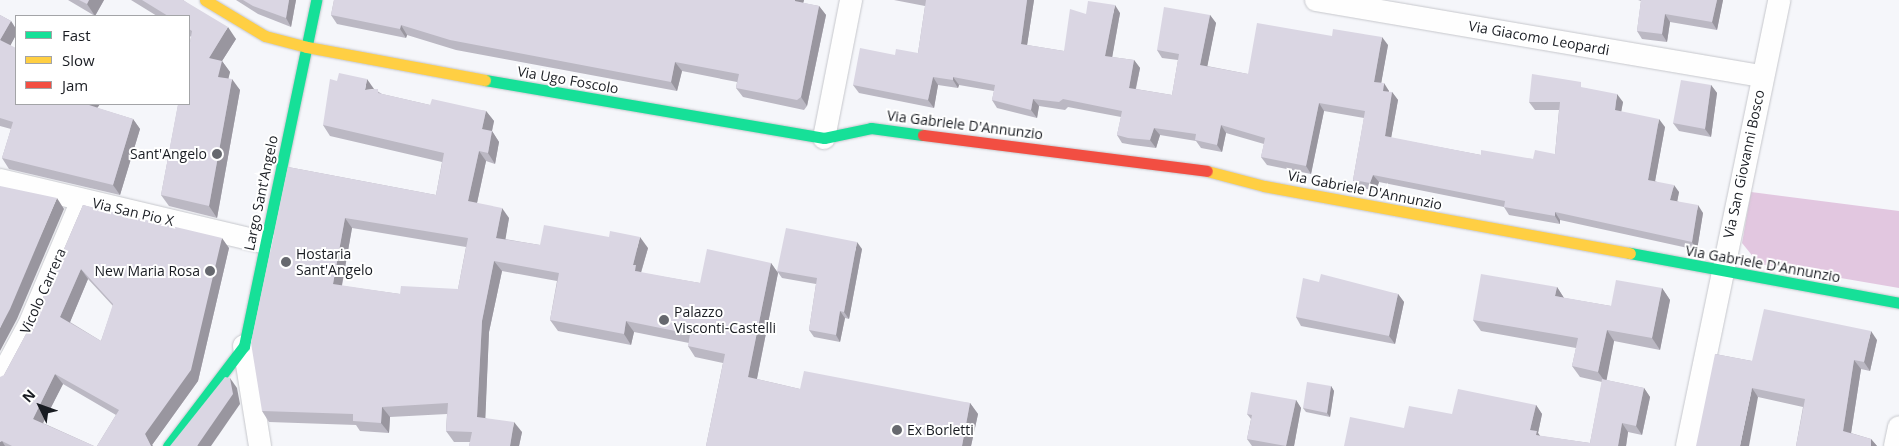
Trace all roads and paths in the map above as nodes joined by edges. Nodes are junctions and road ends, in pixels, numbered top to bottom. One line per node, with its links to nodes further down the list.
1 (205, 0): 6 (street, Via Ugo Foscolo)
2 (316, 0): 6 (street, Largo Sant'Angelo)
3 (851, 0): 8 (street)
4 (1316, 0): 7 (street, Via Giacomo Leopardi)
5 (1779, 0): 7 (street, Via San Giovanni Bosco)
6 (307, 47): 8 (street, Via Ugo Foscolo); 11 (street, Largo Sant'Angelo)
7 (1762, 76): 12 (street, Via San Giovanni Bosco)
8 (824, 138): 12 (street, Via Gabriele D'Annunzio)
9 (0, 180): 10 (street, Via San Pio X)
10 (82, 200): 11 (street, Via San Pio X); 16 (street, Vicolo Carrera)
11 (266, 243): 14 (street, Largo Sant'Angelo)
12 (1720, 272): 13 (street, Via Gabriele D'Annunzio); 21 (street, Via San Giovanni Bosco)
13 (1899, 303)
14 (244, 346): 15 (street); 17 (street)
15 (223, 374): 17 (street); 19 (street)
16 (0, 379)
17 (248, 383): 20 (street)
18 (1899, 427): 22 (street)
19 (168, 446)
20 (260, 446)
21 (1687, 446)
22 (1895, 446)

